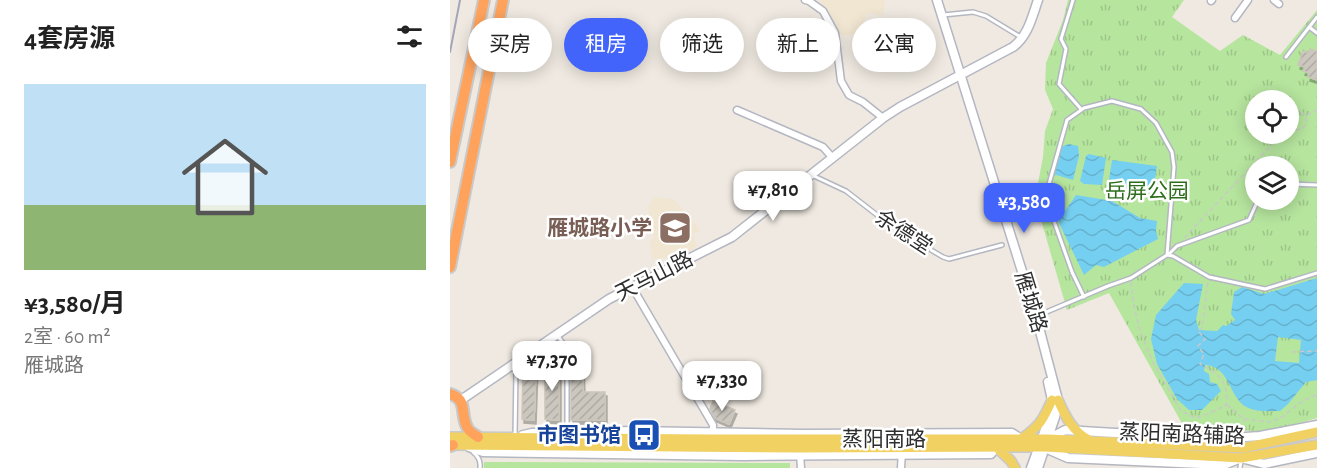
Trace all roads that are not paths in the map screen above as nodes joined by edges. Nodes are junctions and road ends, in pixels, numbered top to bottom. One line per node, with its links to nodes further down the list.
1 (484, 0): 20 (highway)
2 (503, 0): 25 (highway)
3 (805, 0): 18 (street)
4 (935, 0): 8 (street, 雁城路); 15 (street, 雁城路)
5 (1036, 0): 13 (street, 天马山路); 15 (street, 天马山路)
6 (1073, 0): 17 (lane)
7 (1248, 0): 10 (street)
8 (941, 15): 13 (lane); 15 (street, 雁城路)
9 (1317, 17): 11 (lane)
10 (1235, 18)
11 (1310, 27): 12 (lane); 14 (lane)
12 (1317, 33)
13 (1019, 36): 15 (street, 天马山路)
14 (1287, 57)
15 (958, 75): 18 (street, 天马山路); 33 (street, 雁城路); 37 (street, 雁城路)
16 (737, 110): 19 (street)
17 (1082, 110): 28 (lane); 32 (lane)
18 (882, 117): 19 (street, 天马山路); 21 (street, 天马山路)
19 (831, 156): 31 (street, 天马山路)
20 (450, 162)
21 (812, 175): 26 (lane, 余德堂); 31 (street, 天马山路)
22 (1299, 185): 23 (lane)
23 (1317, 186)
24 (1254, 210): 28 (lane)
25 (455, 239): 27 (highway); 29 (highway)
26 (1002, 245)
27 (450, 250)
28 (1167, 255): 30 (lane); 32 (lane)
29 (450, 267)
30 (1317, 273)
31 (631, 286): 34 (street, 天马山路); 36 (street, 天马山路); 42 (street)
32 (1083, 297): 33 (lane)
33 (1036, 316): 37 (street, 雁城路)
34 (556, 334): 35 (street, 天马山路); 41 (lane)
35 (511, 365): 36 (street, 天马山路); 44 (lane)
36 (456, 397): 43 (highway)
37 (1055, 400): 39 (main road); 45 (main road); 48 (street, 雁城路)
38 (1317, 425): 39 (street, 蒸阳南路辅路)
39 (1076, 431): 46 (main road); 48 (street, 蒸阳南路辅路)
40 (1317, 432): 46 (main road, 蒸阳南路)
41 (568, 435): 42 (main road, 蒸阳南路); 44 (main road, 蒸阳南路)
42 (713, 436): 45 (main road, 蒸阳南路)
43 (478, 437): 44 (main road, 蒸阳南路); 47 (main road, 蒸阳南路)
44 (515, 438)
45 (1021, 439): 48 (main road, 蒸阳南路)
46 (1092, 441): 48 (main road, 蒸阳南路)
47 (453, 443): 52 (main road, 蒸阳南路); 55 (lane)
48 (1043, 443): 50 (main road, 蒸阳南路); 54 (main road, 蒸阳南路); 59 (street, 雁城路); 60 (street, 雁城路)
49 (1317, 445): 54 (main road, 蒸阳南路)
50 (996, 447): 51 (main road, 蒸阳南路); 58 (main road)
51 (902, 451): 52 (main road, 蒸阳南路); 57 (street)
52 (800, 452): 56 (street)
53 (1317, 453): 54 (street, 蒸阳南路辅路)
54 (1241, 463)
55 (480, 468)
56 (801, 468)
57 (902, 468)
58 (1015, 468)
59 (1031, 468)
60 (1038, 468)

